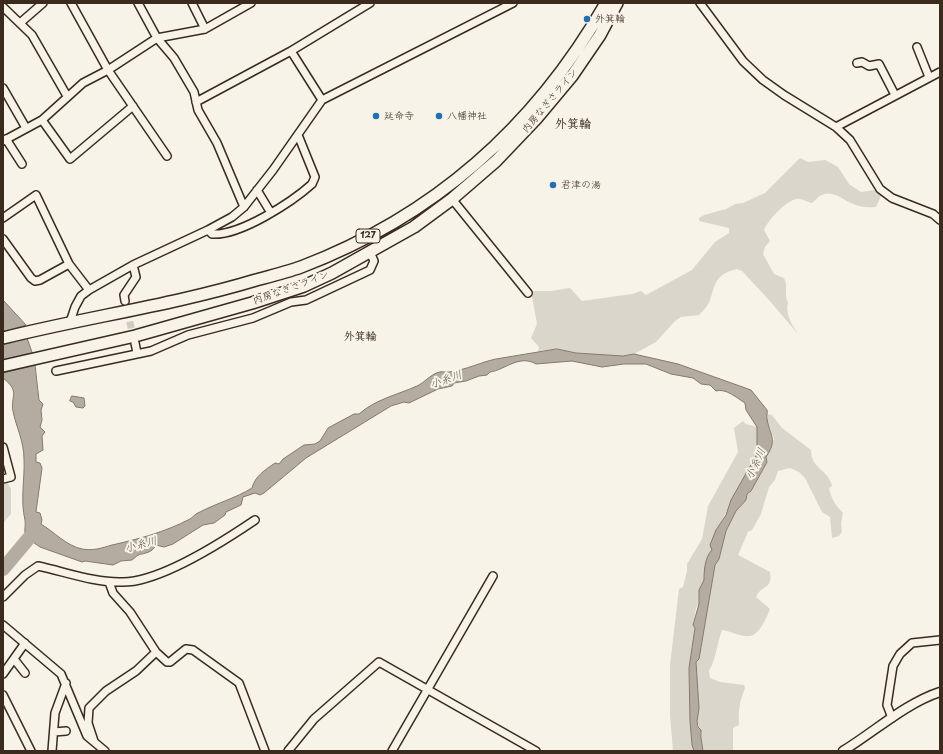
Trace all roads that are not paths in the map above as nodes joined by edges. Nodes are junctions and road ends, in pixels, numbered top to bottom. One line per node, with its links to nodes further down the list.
1 (43, 3): 12 (street)
2 (71, 3): 18 (street)
3 (138, 3): 14 (street)
4 (192, 3): 13 (street)
5 (252, 3): 13 (street)
6 (370, 3): 16 (street)
7 (513, 3): 24 (street)
8 (606, 3): 49 (highway, 内房なぎさライン / 127)
9 (617, 3): 35 (highway, 内房なぎさライン / 127)
10 (700, 3): 28 (street)
11 (3, 7): 12 (street)
12 (20, 23): 22 (street)
13 (205, 29): 14 (street)
14 (157, 38): 18 (street); 25 (street)
15 (917, 47): 20 (street)
16 (291, 50): 24 (street); 25 (street)
17 (858, 63): 23 (street)
18 (108, 70): 22 (street); 26 (street)
19 (940, 72): 20 (street)
20 (929, 77): 23 (street)
21 (3, 88): 29 (street)
22 (67, 96): 27 (street)
23 (895, 96): 28 (street)
24 (322, 100): 30 (street)
25 (196, 102): 36 (street)
26 (133, 106): 27 (street); 32 (street)
27 (42, 120): 29 (street)
28 (836, 127): 39 (street)
29 (26, 128): 31 (street)
30 (298, 135): 34 (street); 37 (street)
31 (4, 140): 33 (street)
32 (167, 156)
33 (22, 164)
34 (257, 190): 36 (street); 37 (street)
35 (452, 199): 42 (highway, 内房なぎさライン / 127); 46 (street)
36 (244, 207): 40 (street)
37 (271, 213): 40 (street)
38 (3, 218): 43 (street)
39 (940, 220)
40 (208, 230): 44 (street)
41 (3, 239): 43 (street)
42 (370, 252): 48 (highway, 内房なぎさライン / 127); 50 (street)
43 (69, 264): 45 (street)
44 (133, 265): 45 (street); 47 (street)
45 (89, 290): 49 (street)
46 (528, 293)
47 (124, 301)
48 (204, 317): 50 (street); 54 (highway, 内房なぎさライン / 127)
49 (70, 322): 51 (highway, 内房なぎさライン / 127)
50 (207, 330): 53 (street)
51 (3, 338)
52 (135, 343): 53 (street)
53 (137, 353): 55 (street)
54 (3, 366)
55 (56, 371)
56 (3, 447): 57 (street)
57 (3, 479)
58 (255, 520): 60 (street)
59 (493, 576): 70 (street)
60 (109, 582): 61 (street); 65 (street)
61 (3, 597)
62 (5, 629): 64 (street)
63 (940, 640): 73 (street)
64 (25, 643): 66 (street); 69 (street)
65 (156, 652): 76 (street); 80 (street)
66 (14, 659): 67 (street); 68 (street)
67 (25, 673)
68 (3, 674)
69 (66, 683): 75 (street); 76 (street)
70 (427, 689): 81 (street); 82 (street); 83 (street)
71 (940, 692): 73 (street)
72 (3, 695): 77 (street)
73 (892, 718): 84 (street)
74 (66, 731): 75 (street)
75 (54, 732): 78 (street)
76 (94, 744): 79 (street)
77 (31, 751)
78 (52, 751)
79 (105, 751)
80 (265, 751)
81 (288, 751)
82 (392, 751)
83 (536, 751)
84 (842, 751)

